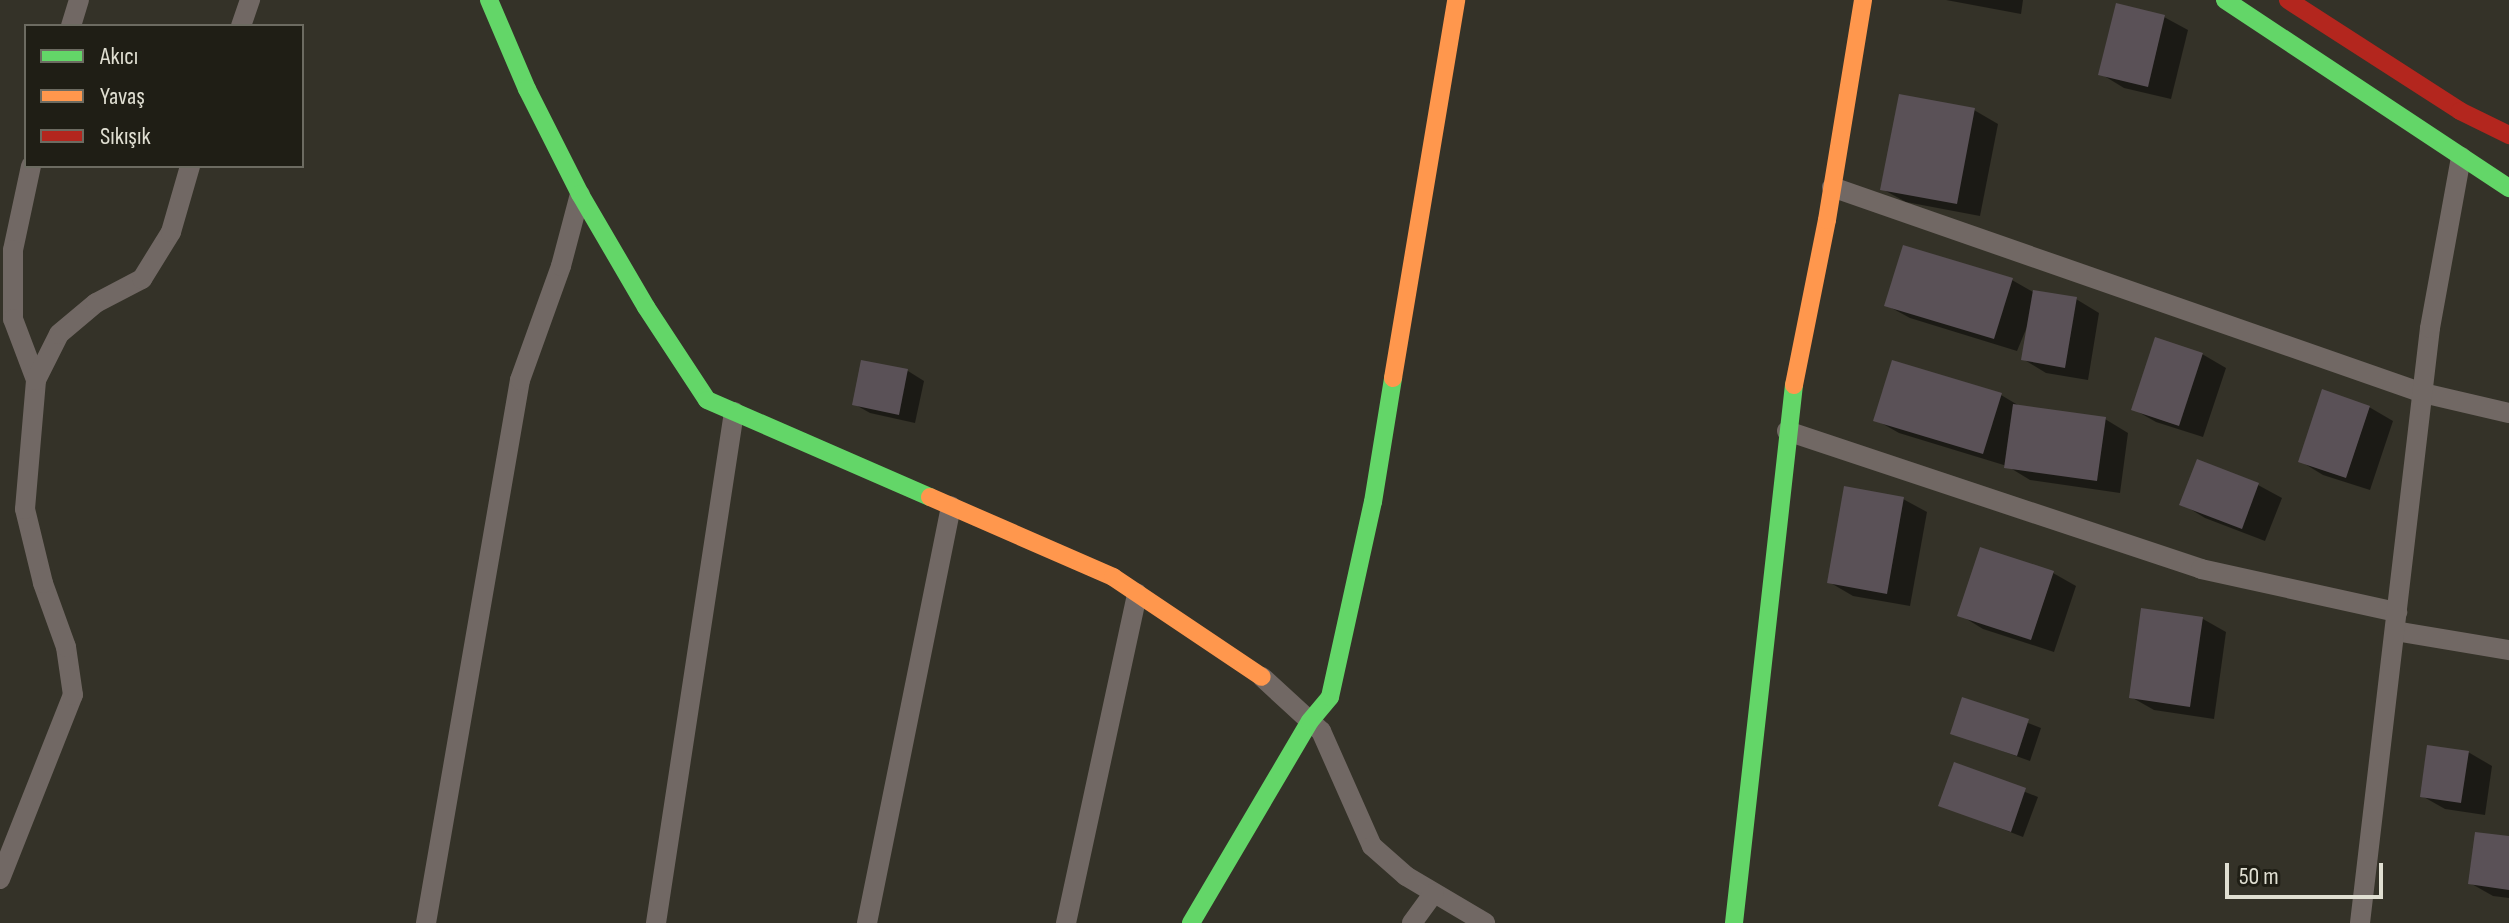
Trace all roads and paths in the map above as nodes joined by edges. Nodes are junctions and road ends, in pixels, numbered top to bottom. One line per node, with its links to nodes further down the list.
1 (79, 0): 8 (street)
2 (250, 0): 9 (street)
3 (489, 0): 16 (main road)
4 (1456, 0): 27 (main road)
5 (1863, 0): 14 (main road)
6 (2225, 0): 11 (main road)
7 (2288, 0): 10 (main road)
8 (72, 24)
9 (242, 24)
10 (2509, 135)
11 (2461, 157): 15 (main road); 18 (street)
12 (31, 168): 17 (street)
13 (189, 168): 17 (street)
14 (1832, 187): 18 (street); 21 (main road)
15 (2509, 188)
16 (580, 194): 19 (main road); 30 (street)
17 (36, 380): 28 (street)
18 (2423, 393): 20 (street); 24 (street)
19 (734, 412): 22 (main road); 31 (street)
20 (2509, 413)
21 (1787, 431): 24 (street); 37 (main road)
22 (951, 506): 23 (main road); 32 (street)
23 (1137, 594): 26 (main road); 33 (street)
24 (2396, 621): 25 (street); 38 (street)
25 (2509, 650)
26 (1262, 677): 27 (street)
27 (1310, 721): 29 (street); 34 (main road)
28 (0, 879)
29 (1434, 893): 35 (street); 36 (street)
30 (426, 923)
31 (656, 923)
32 (867, 923)
33 (1066, 923)
34 (1191, 923)
35 (1412, 923)
36 (1485, 923)
37 (1734, 923)
38 (2360, 923)

